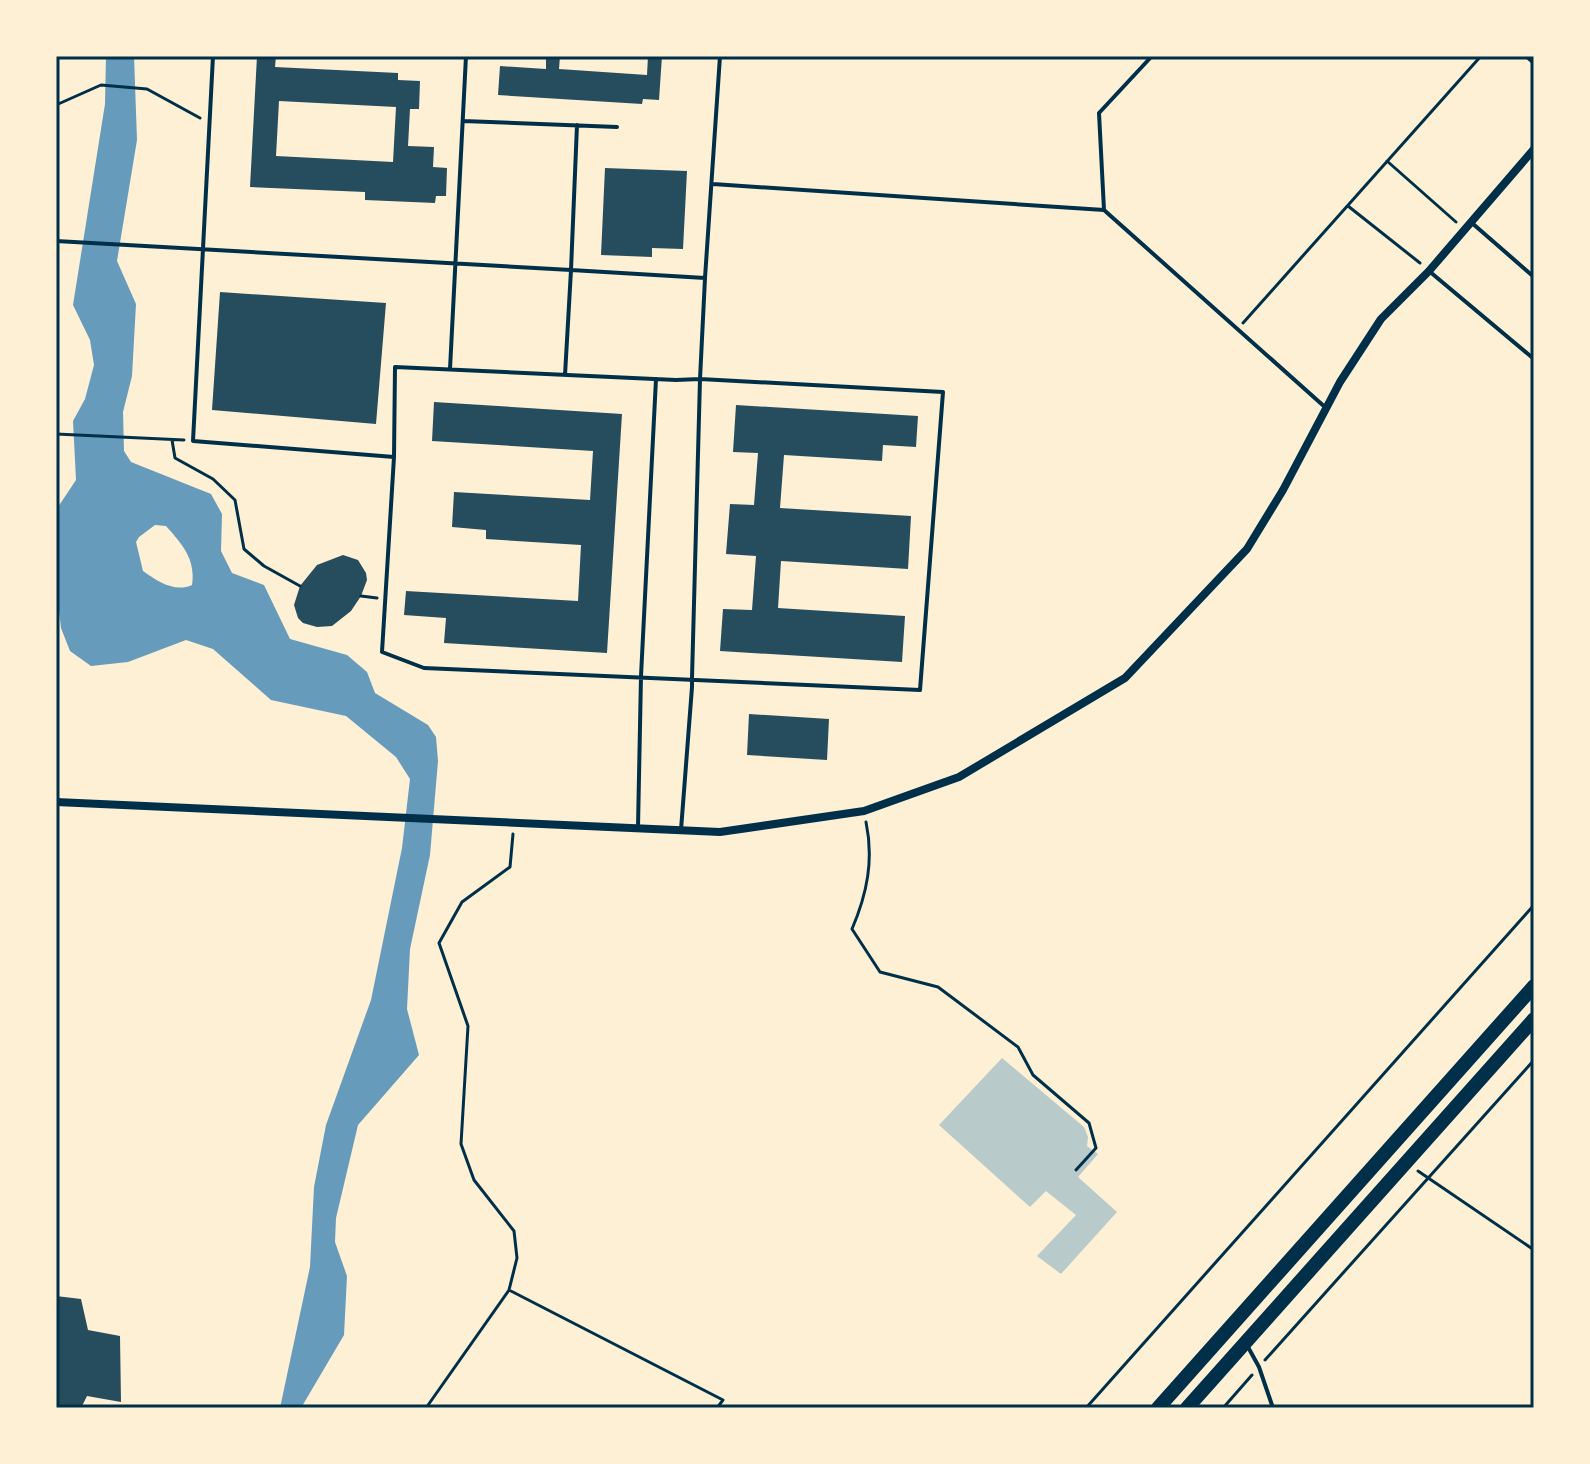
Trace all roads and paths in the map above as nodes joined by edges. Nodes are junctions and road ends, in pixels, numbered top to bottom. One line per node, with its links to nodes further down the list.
1 (213, 56): 10 (lane)
2 (466, 56): 9 (lane)
3 (720, 56): 15 (lane)
4 (1152, 56): 17 (lane)
5 (1481, 56): 14 (path)
6 (1526, 56): 7 (lane)
7 (1534, 63)
8 (56, 105): 10 (path)
9 (463, 121): 11 (lane); 21 (lane)
10 (210, 124): 20 (lane)
11 (577, 125): 12 (lane); 22 (lane)
12 (617, 127)
13 (1534, 149): 18 (street)
14 (1387, 161): 16 (path); 18 (path)
15 (713, 184): 17 (lane); 25 (lane)
16 (1348, 206): 23 (path); 26 (path)
17 (1104, 210): 26 (lane)
18 (1467, 225): 23 (street); 24 (lane)
19 (56, 241): 20 (lane)
20 (203, 250): 21 (lane); 35 (lane)
21 (455, 263): 22 (lane); 28 (lane)
22 (571, 270): 25 (lane); 29 (lane)
23 (1429, 271): 27 (lane); 32 (street)
24 (1534, 277)
25 (705, 278): 31 (lane)
26 (1238, 329): 32 (lane)
27 (1534, 359)
28 (450, 369): 29 (lane); 36 (lane)
29 (565, 375): 30 (lane)
30 (656, 379): 31 (lane); 40 (lane)
31 (700, 379): 41 (lane); 41 (lane)
32 (1326, 408): 43 (street)
33 (56, 434): 34 (path)
34 (172, 440): 35 (path); 37 (path)
35 (193, 441): 36 (lane)
36 (394, 457): 39 (lane)
37 (300, 586)
38 (361, 596): 39 (path)
39 (385, 599): 40 (lane)
40 (641, 676): 41 (lane); 44 (lane)
41 (692, 678): 46 (lane)
42 (56, 802): 44 (street)
43 (864, 811): 46 (street); 52 (path)
44 (638, 829): 46 (street)
45 (513, 830): 55 (path)
46 (681, 831)
47 (1534, 905): 60 (path)
48 (1534, 986): 61 (highway)
49 (1534, 1019): 51 (highway)
50 (1534, 1060): 53 (path)
51 (1407, 1161): 53 (path); 56 (highway)
52 (1076, 1170)
53 (1427, 1179): 54 (path); 57 (path)
54 (1534, 1250)
55 (509, 1290): 58 (path); 59 (path)
56 (1246, 1343): 57 (lane); 62 (highway)
57 (1259, 1367): 63 (path); 64 (lane)
58 (426, 1408)
59 (717, 1408)
60 (1086, 1408)
61 (1158, 1408)
62 (1187, 1408)
63 (1223, 1408)
64 (1273, 1408)

